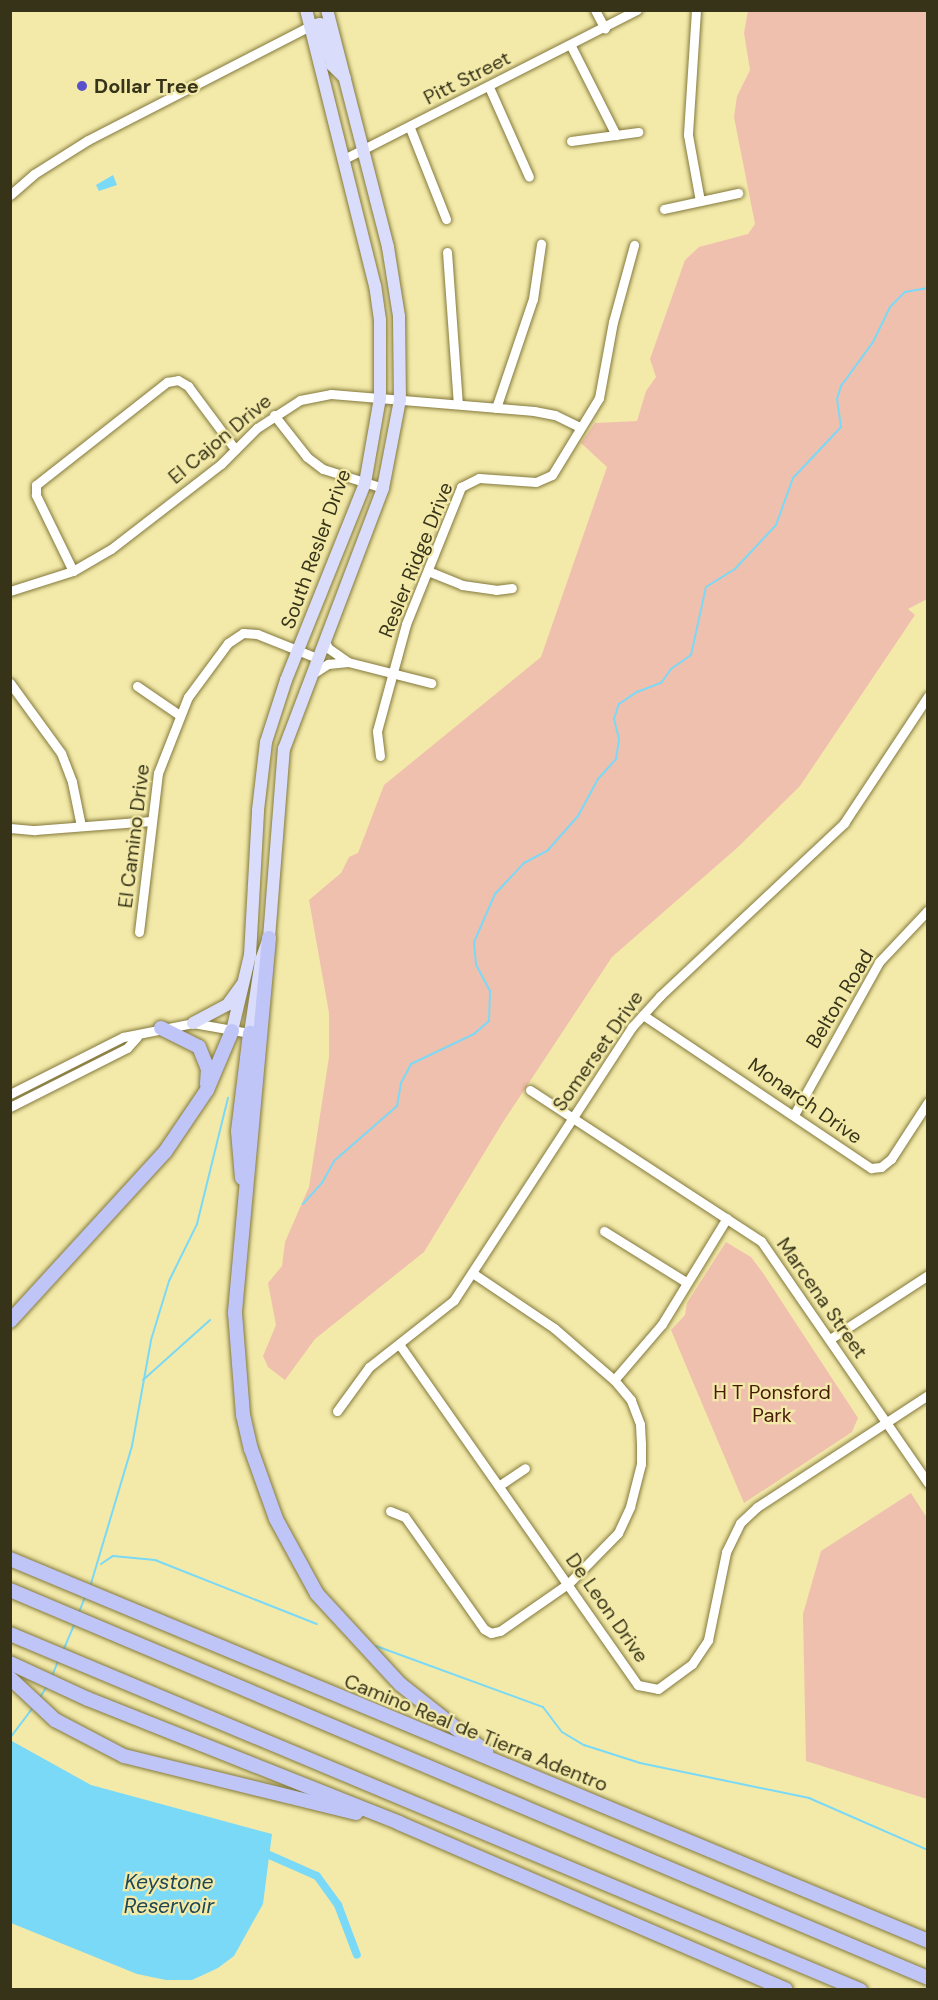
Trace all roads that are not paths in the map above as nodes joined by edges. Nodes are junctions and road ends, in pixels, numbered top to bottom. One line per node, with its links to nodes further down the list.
1 (306, 10): 6 (main road, South Resler Drive)
2 (327, 10): 9 (main road, South Resler Drive)
3 (595, 10): 7 (street)
4 (637, 10): 7 (street, Pitt Street)
5 (696, 10): 20 (street)
6 (310, 26): 9 (main road); 16 (main road, South Resler Drive); 19 (street)
7 (605, 29): 8 (street, Pitt Street)
8 (571, 46): 10 (street, Pitt Street); 13 (street)
9 (345, 78): 15 (main road, South Resler Drive)
10 (489, 87): 11 (street, Pitt Street); 17 (street)
11 (410, 128): 15 (street, Pitt Street); 22 (street)
12 (638, 132): 13 (street)
13 (616, 135): 14 (street)
14 (571, 141)
15 (363, 151): 16 (street, Pitt Street); 27 (main road, South Resler Drive)
16 (344, 159): 26 (main road, South Resler Drive)
17 (529, 177)
18 (738, 193): 20 (street)
19 (10, 195)
20 (700, 201): 21 (street)
21 (663, 209)
22 (446, 219)
23 (541, 244): 29 (street)
24 (634, 245): 31 (street)
25 (447, 252): 28 (street)
26 (380, 398): 27 (street, El Cajon Drive); 30 (street, El Cajon Drive); 33 (main road, South Resler Drive)
27 (400, 400): 28 (street, El Cajon Drive); 34 (main road, South Resler Drive)
28 (458, 404): 29 (street, El Cajon Drive)
29 (495, 408): 31 (street, El Cajon Drive)
30 (274, 416): 32 (street, El Cajon Drive); 33 (street)
31 (580, 427): 35 (street, Resler Ridge Drive)
32 (235, 449): 36 (street, El Cajon Drive); 36 (street)
33 (365, 483): 34 (street); 40 (main road, South Resler Drive)
34 (383, 488): 39 (main road, South Resler Drive)
35 (428, 571): 37 (street); 43 (street, Resler Ridge Drive)
36 (73, 572): 38 (street, El Cajon Drive)
37 (512, 588)
38 (10, 591)
39 (324, 639): 41 (main road, South Resler Drive); 42 (street)
40 (299, 652): 41 (street, El Camino Drive); 49 (street, El Camino Drive); 57 (main road, South Resler Drive)
41 (317, 658): 44 (main road, South Resler Drive)
42 (348, 662): 43 (street); 44 (street)
43 (392, 673): 46 (street); 50 (street, Resler Ridge Drive)
44 (308, 680): 56 (main road, South Resler Drive)
45 (10, 683): 52 (street)
46 (430, 683)
47 (137, 686): 49 (street)
48 (927, 696): 58 (street, Somerset Drive)
49 (178, 714): 51 (street, El Camino Drive)
50 (380, 756)
51 (151, 821): 52 (street); 55 (street, El Camino Drive)
52 (81, 826): 53 (street)
53 (10, 828)
54 (927, 910): 69 (street, Belton Road)
55 (139, 932)
56 (268, 938): 62 (main road, South Resler Drive); 71 (highway)
57 (247, 980): 59 (main road); 61 (main road, South Resler Drive)
58 (643, 1015): 69 (street, Monarch Drive); 70 (street, Somerset Drive)
59 (193, 1023): 60 (street); 61 (street)
60 (161, 1028): 63 (street); 64 (highway)
61 (232, 1030): 62 (street); 64 (highway)
62 (250, 1033): 71 (highway)
63 (137, 1037): 66 (street); 68 (street)
64 (207, 1090): 77 (highway)
65 (530, 1090): 70 (street, Marcena Street)
66 (10, 1094)
67 (927, 1102): 69 (street, Monarch Drive)
68 (10, 1107)
69 (795, 1113)
70 (572, 1118): 72 (street, Marcena Street); 74 (street, Somerset Drive)
71 (245, 1192): 93 (highway)
72 (727, 1218): 76 (street); 78 (street, Marcena Street)
73 (604, 1231): 76 (street)
74 (474, 1274): 79 (street, Somerset Drive); 80 (street)
75 (927, 1275): 78 (street)
76 (686, 1282): 80 (street)
77 (10, 1321)
78 (830, 1339): 83 (street, Marcena Street)
79 (399, 1344): 82 (street, Somerset Drive); 86 (street, De Leon Drive)
80 (614, 1380): 89 (street)
81 (927, 1395): 83 (street, De Leon Drive)
82 (337, 1411)
83 (883, 1424): 85 (street, Marcena Street); 89 (street, De Leon Drive)
84 (525, 1467): 86 (street)
85 (927, 1483)
86 (500, 1485): 89 (street, De Leon Drive)
87 (390, 1511): 89 (street)
88 (10, 1559): 93 (highway, Camino Real de Tierra Adentro)
89 (569, 1583)
90 (10, 1590): 96 (highway)
91 (10, 1634): 98 (highway)
92 (13, 1669): 94 (highway); 94 (highway)
93 (499, 1763): 95 (highway, Camino Real de Tierra Adentro)
94 (399, 1823): 97 (highway)
95 (927, 1941)
96 (927, 1978)
97 (786, 1989)
98 (860, 1989)

